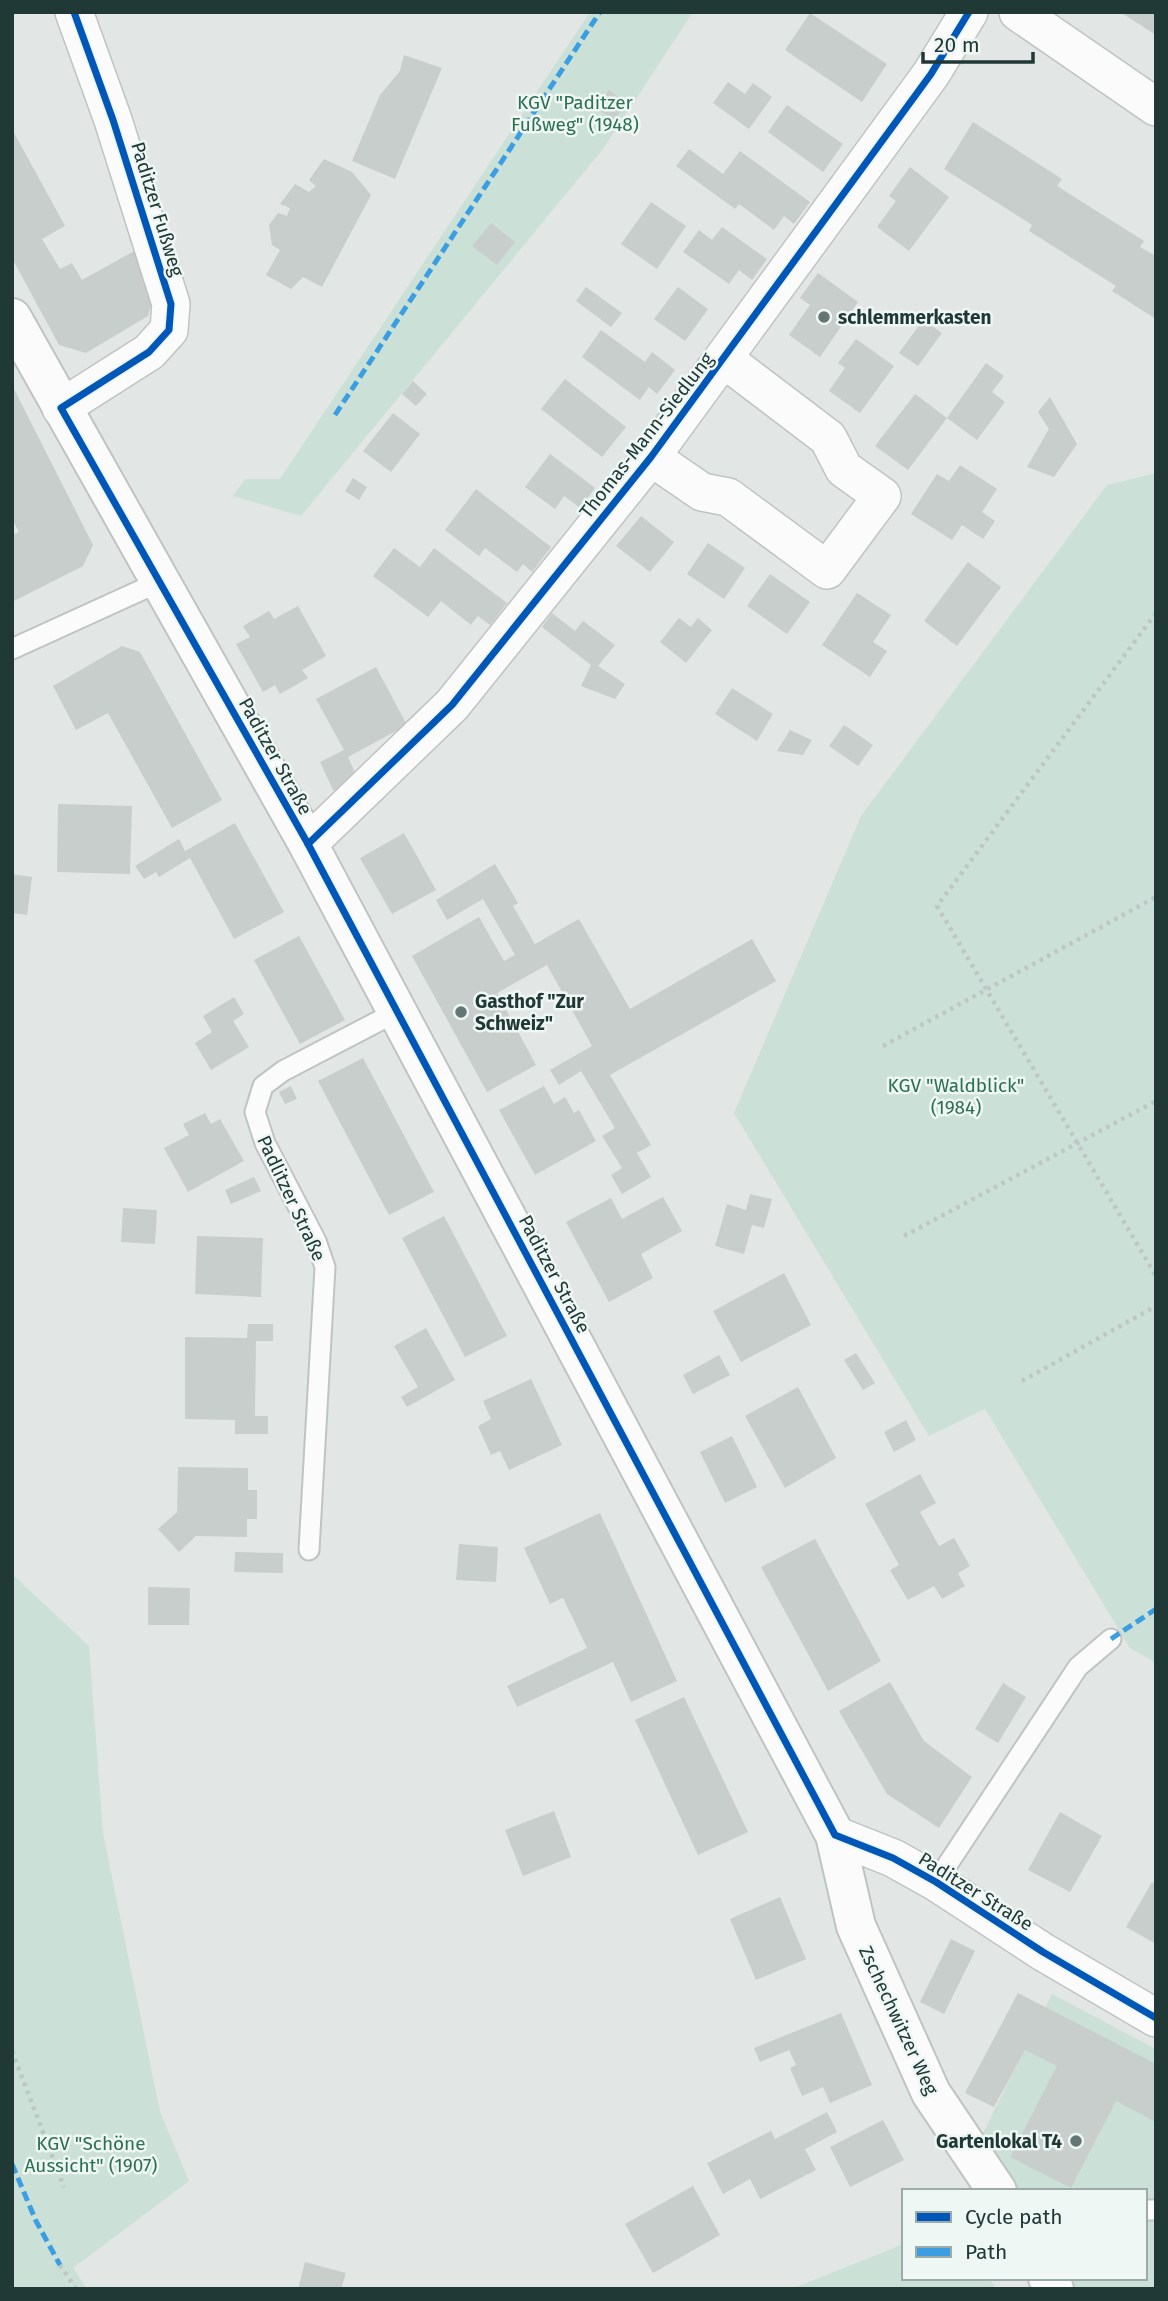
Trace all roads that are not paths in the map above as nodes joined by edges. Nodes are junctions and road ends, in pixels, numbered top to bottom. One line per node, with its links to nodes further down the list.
1 (74, 12): 7 (street, Paditzer Fußweg)
2 (969, 12): 6 (street, Thomas-Mann-Siedlung)
3 (1018, 12): 4 (street)
4 (1156, 107)
5 (12, 318): 7 (street, Paditzer Straße)
6 (724, 359): 8 (street, Thomas-Mann-Siedlung); 8 (street, Thomas-Mann-Siedlung)
7 (61, 408): 9 (street, Paditzer Straße)
8 (651, 457): 11 (street, Thomas-Mann-Siedlung)
9 (159, 582): 10 (lane); 11 (street, Paditzer Straße)
10 (12, 649)
11 (307, 844): 12 (street, Paditzer Straße)
12 (398, 1011): 13 (lane, Padlitzer Straße); 15 (street, Paditzer Straße)
13 (309, 1550)
14 (1111, 1639): 16 (lane)
15 (835, 1835): 16 (street, Paditzer Straße); 18 (street, Zschechwitzer Weg)
16 (936, 1882): 17 (street, Paditzer Straße)
17 (1156, 2018)
18 (996, 2189)

